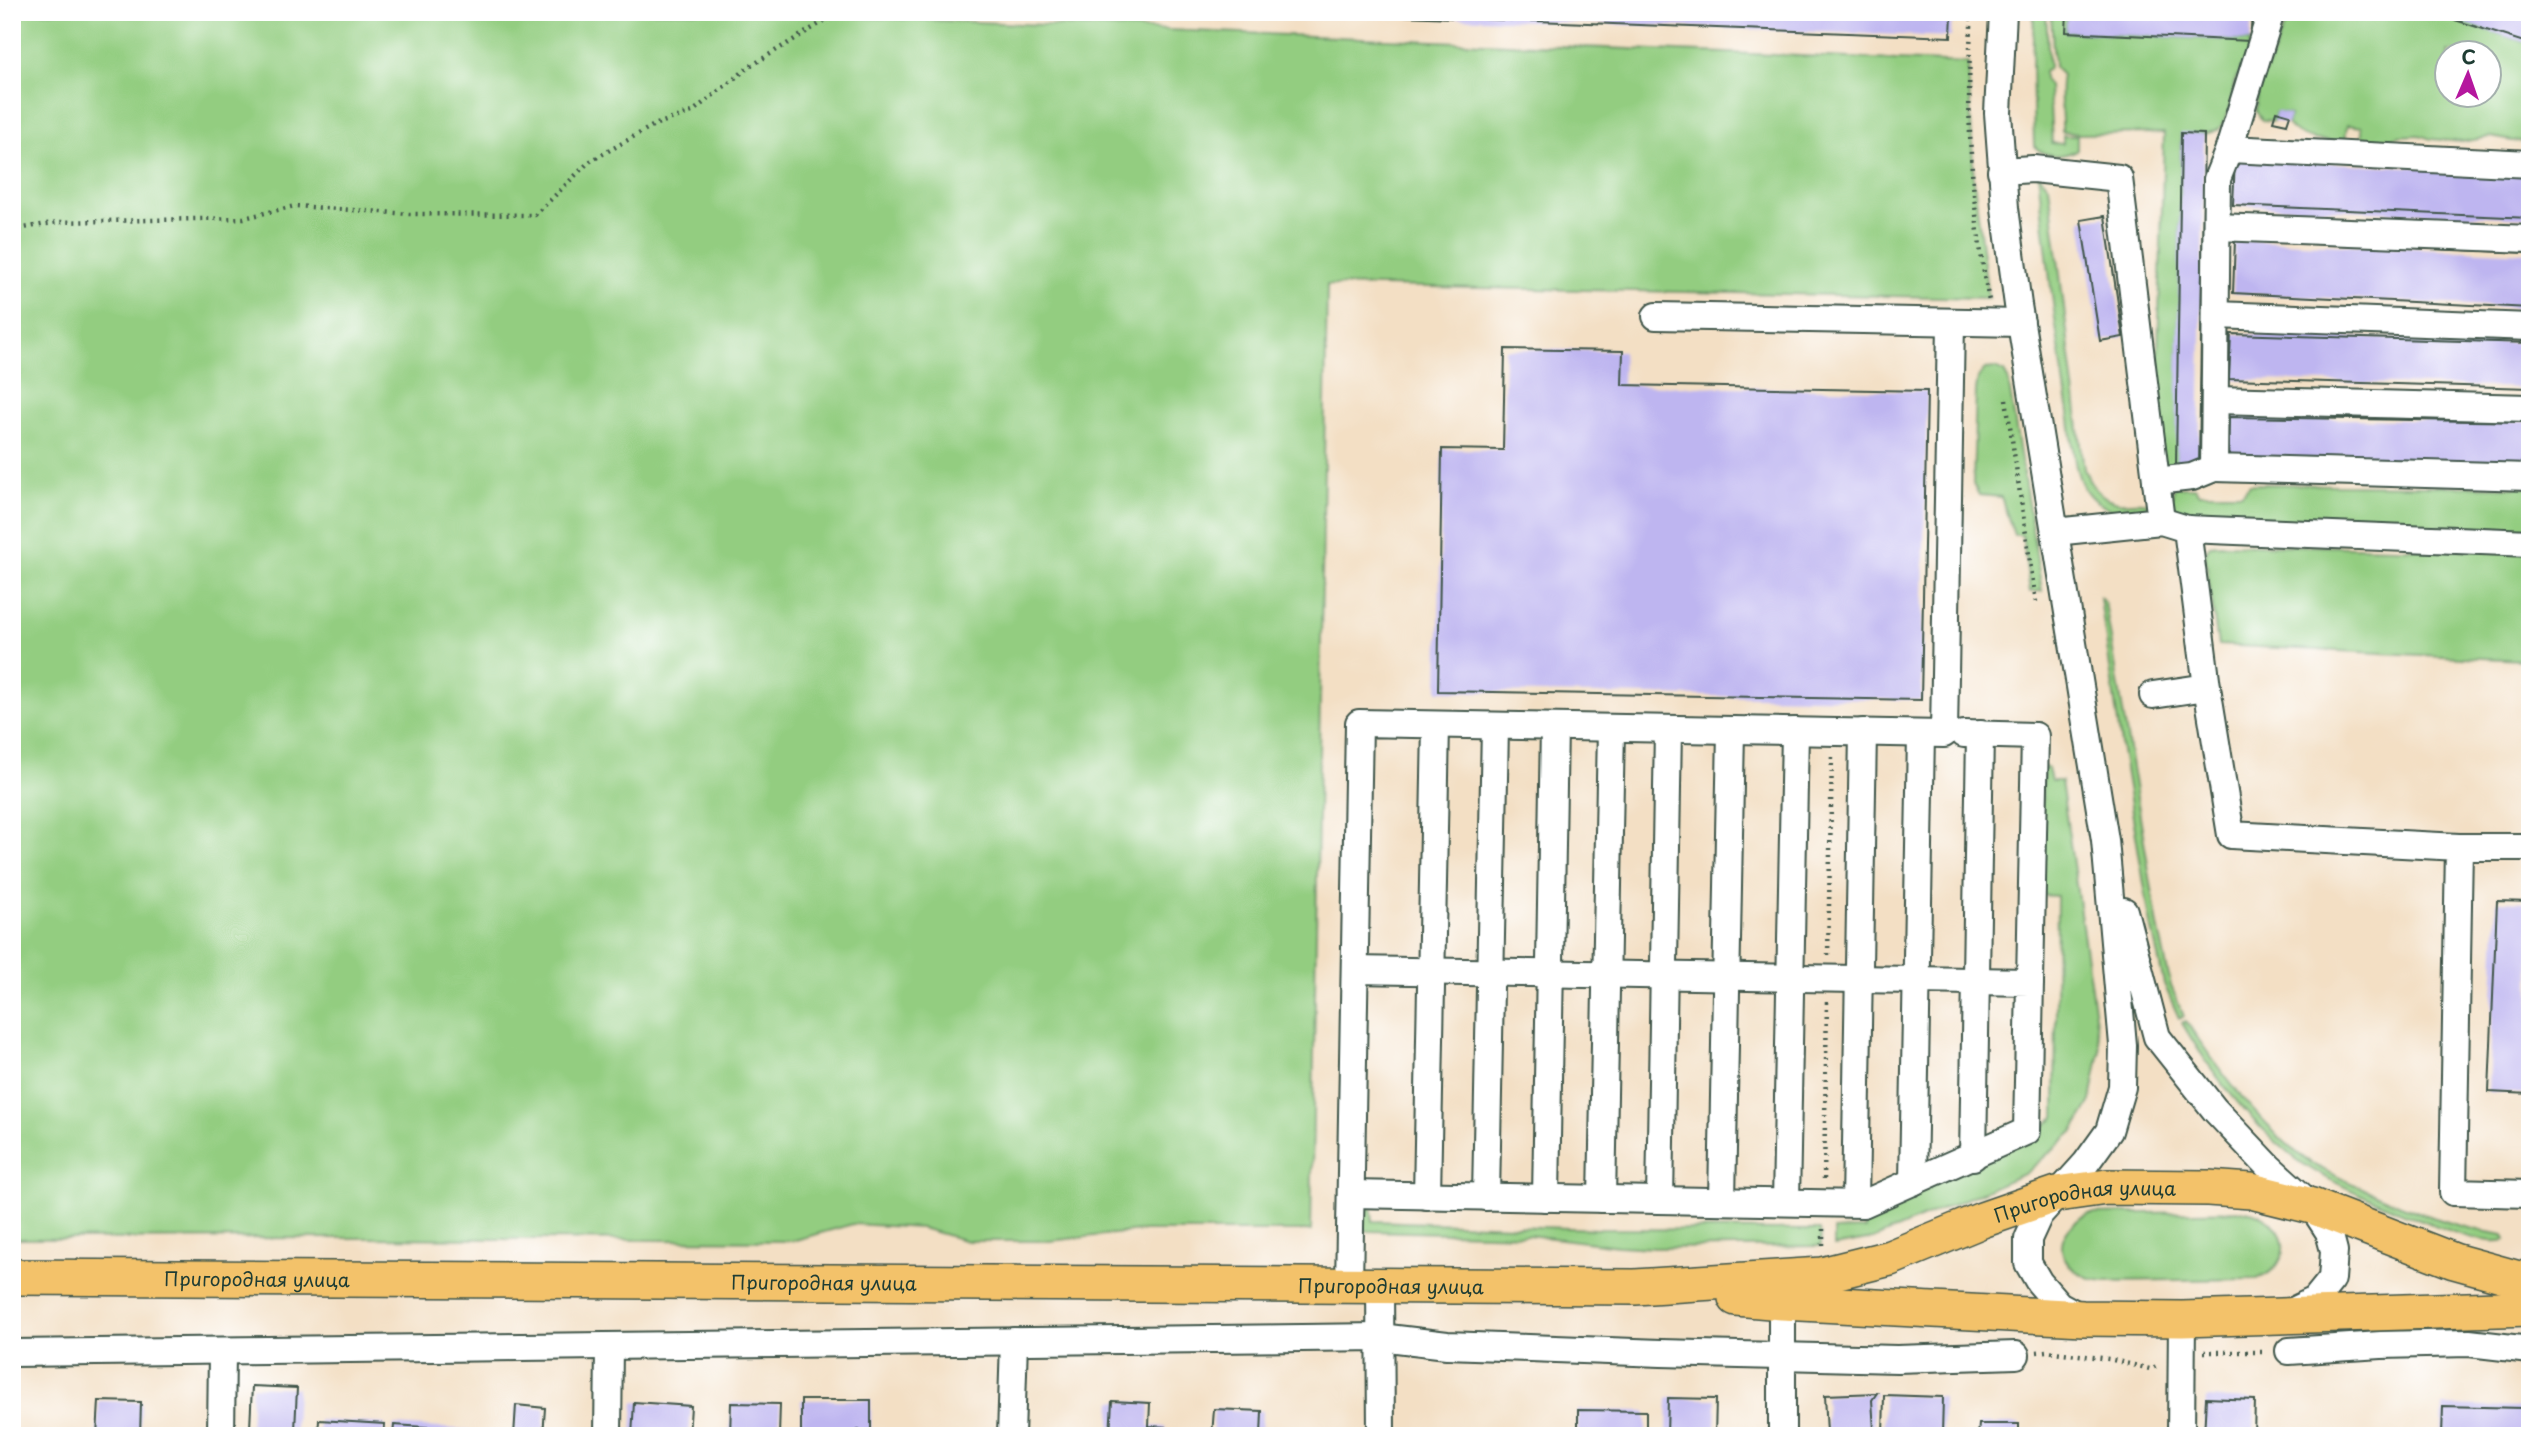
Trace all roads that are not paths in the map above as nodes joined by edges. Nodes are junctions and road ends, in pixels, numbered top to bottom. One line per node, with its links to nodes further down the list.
1 (2003, 12): 5 (street)
2 (2270, 13): 3 (street)
3 (2229, 149): 4 (street); 6 (street)
4 (2530, 164)
5 (2001, 171): 11 (street); 17 (street)
6 (2217, 227): 7 (street); 8 (street)
7 (2530, 239)
8 (2216, 315): 12 (street); 13 (street)
9 (1656, 316): 10 (street)
10 (1951, 322): 11 (street); 32 (street)
11 (2021, 323): 20 (street)
12 (2530, 327)
13 (2215, 400): 14 (street); 15 (street)
14 (2530, 408)
15 (2214, 468): 16 (street); 17 (street)
16 (2530, 477)
17 (2156, 481): 18 (street)
18 (2161, 521): 19 (street); 20 (street)
19 (2187, 529): 21 (street); 22 (street)
20 (2055, 532): 34 (street)
21 (2530, 543)
22 (2207, 687): 23 (street); 35 (street)
23 (2153, 695)
24 (1436, 725): 25 (street); 37 (street); 38 (street)
25 (1495, 726): 26 (street); 39 (street)
26 (1554, 727): 27 (street); 40 (street)
27 (1611, 728): 28 (street); 41 (street)
28 (1668, 729): 29 (street); 42 (street)
29 (1731, 730): 30 (street); 43 (street)
30 (1795, 731): 31 (street); 44 (street)
31 (1863, 732): 32 (street); 45 (street)
32 (1932, 734): 33 (street); 46 (street)
33 (1980, 734): 47 (street); 48 (street)
34 (2105, 840): 52 (street); 62 (street)
35 (2459, 847): 36 (street); 53 (street)
36 (2530, 847)
37 (1355, 970): 38 (street); 51 (street)
38 (1432, 971): 39 (street); 54 (street)
39 (1490, 972): 40 (street); 55 (street)
40 (1550, 973): 41 (street); 56 (street)
41 (1606, 974): 42 (street); 57 (street)
42 (1664, 975): 43 (street); 58 (street)
43 (1726, 976): 44 (street); 59 (street)
44 (1790, 977): 45 (street); 60 (street)
45 (1859, 979): 46 (street); 61 (street)
46 (1917, 979): 47 (street); 50 (street)
47 (1976, 981): 48 (street); 49 (street)
48 (2030, 982): 49 (street)
49 (1973, 1157): 50 (street)
50 (1913, 1182): 61 (street)
51 (1350, 1194): 54 (street); 65 (street)
52 (2057, 1194): 62 (main road, Пригородная улица); 66 (main road, Пригородная улица); 70 (street)
53 (2530, 1194)
54 (1427, 1196): 55 (street)
55 (1486, 1197): 56 (street)
56 (1546, 1198): 57 (street)
57 (1602, 1199): 58 (street)
58 (1660, 1200): 59 (street)
59 (1722, 1201): 60 (street)
60 (1786, 1202): 61 (street)
61 (1855, 1203)
62 (2312, 1206): 64 (main road, Пригородная улица); 69 (street)
63 (12, 1277): 65 (main road, Пригородная улица)
64 (2530, 1282)
65 (1364, 1285): 66 (main road, Пригородная улица); 72 (street)
66 (1635, 1287): 67 (main road, Пригородная улица)
67 (1783, 1302): 70 (main road, Пригородная улица); 79 (street)
68 (2530, 1308): 69 (main road, Пригородная улица)
69 (2281, 1316): 71 (main road, Пригородная улица)
70 (2083, 1318): 71 (main road, Пригородная улица)
71 (2182, 1320): 86 (street)
72 (1380, 1337): 73 (street); 79 (street); 84 (street)
73 (1014, 1341): 74 (street); 83 (street)
74 (609, 1346): 76 (street); 82 (street)
75 (2530, 1350): 77 (street)
76 (222, 1351): 78 (street); 81 (street)
77 (2289, 1351)
78 (12, 1353)
79 (1782, 1354): 80 (street); 85 (street)
80 (2016, 1355)
81 (221, 1436)
82 (608, 1436)
83 (1012, 1436)
84 (1381, 1436)
85 (1782, 1436)
86 (2181, 1436)

